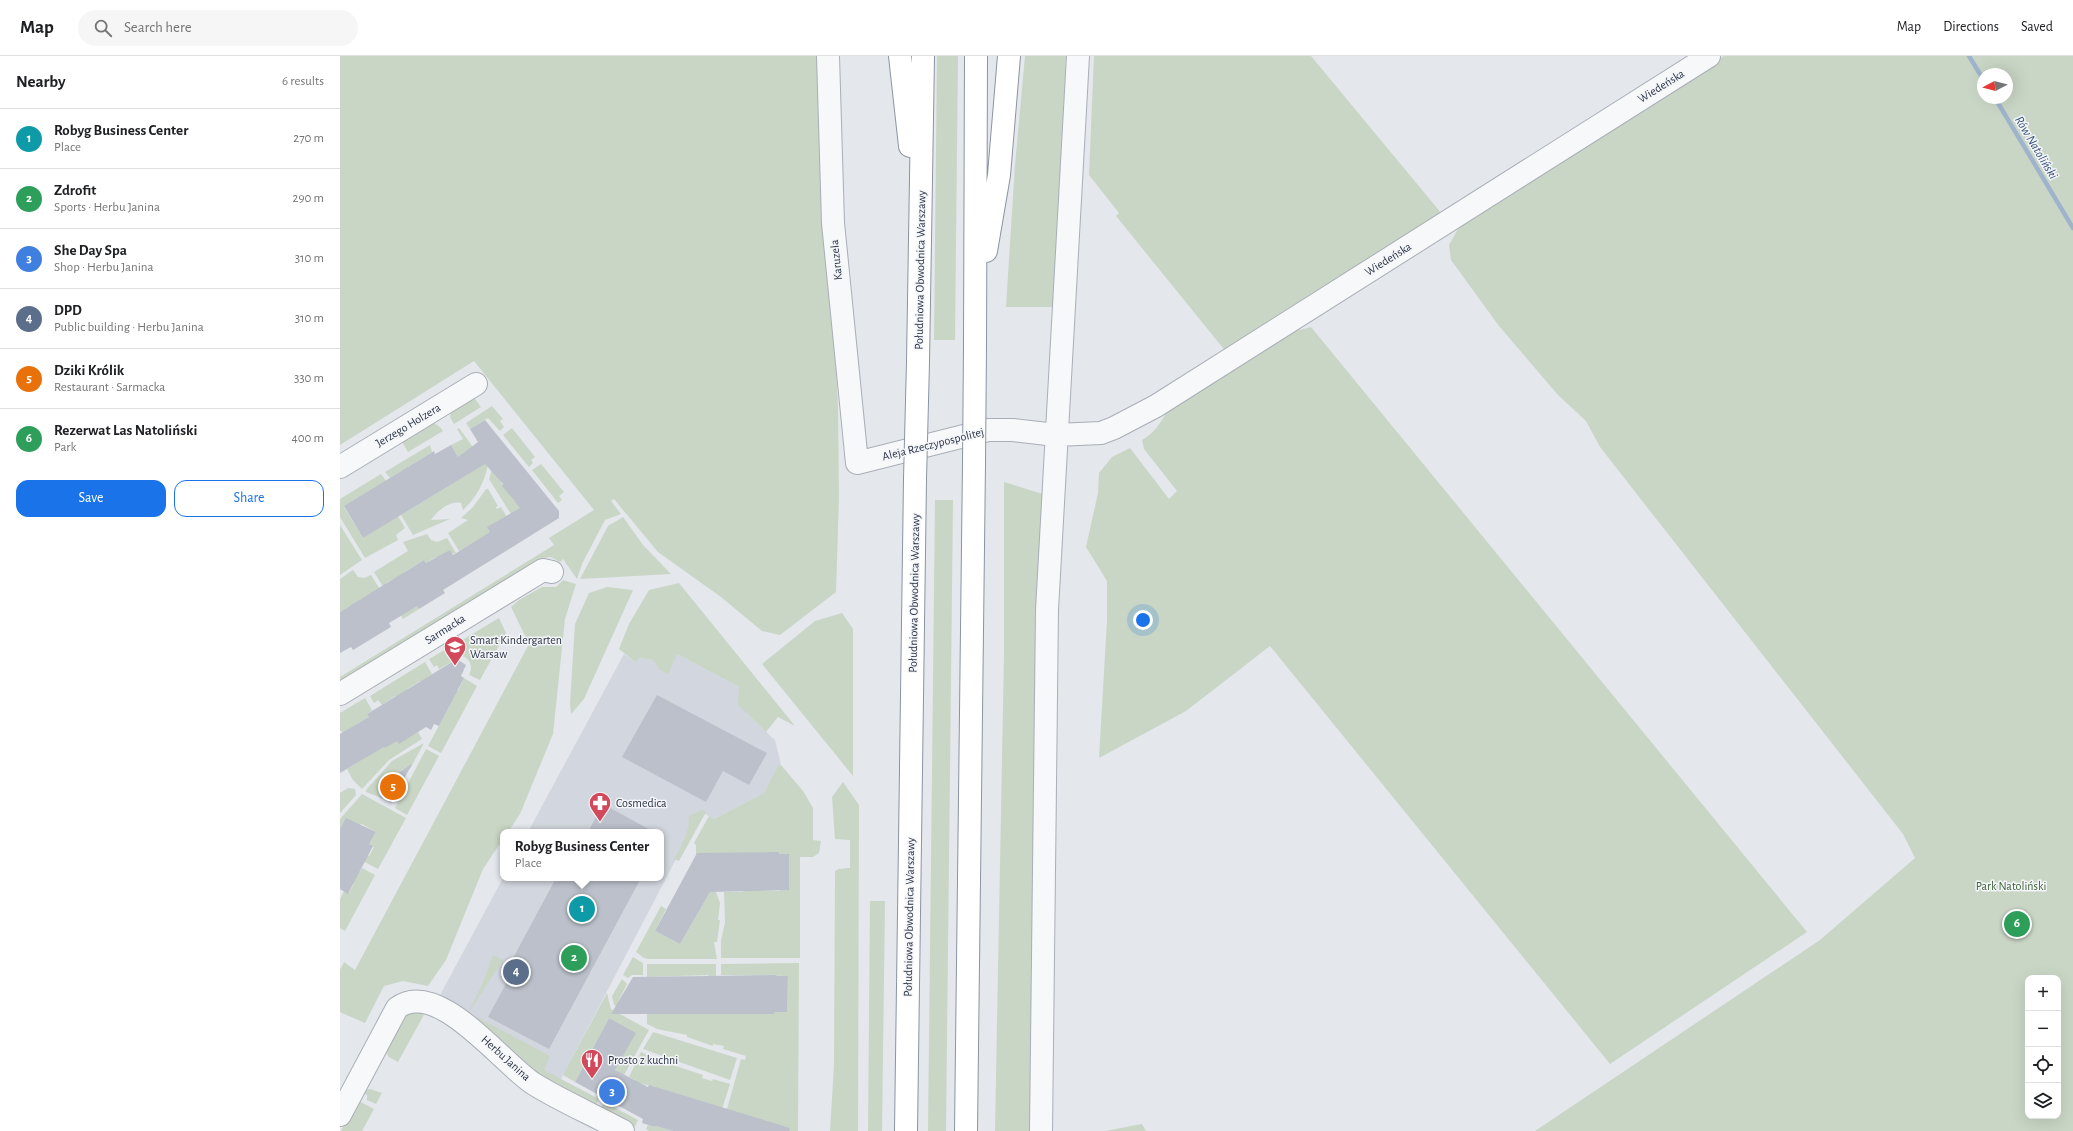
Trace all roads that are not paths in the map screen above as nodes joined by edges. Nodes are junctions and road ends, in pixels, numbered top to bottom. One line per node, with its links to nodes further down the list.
1 (828, 56): 12 (street, Karuzela)
2 (900, 56): 8 (highway)
3 (923, 56): 8 (highway, Południowa Obwodnica Warszawy)
4 (976, 56): 9 (highway)
5 (1009, 56): 9 (highway)
6 (1078, 56): 11 (street)
7 (1709, 56): 11 (street, Wiedeńska)
8 (921, 239): 18 (highway, Południowa Obwodnica Warszawy, bridge)
9 (976, 317): 19 (highway, bridge)
10 (476, 384): 13 (street, Jerzego Holzera)
11 (1056, 434): 12 (street, Aleja Rzeczypospolitej); 20 (street)
12 (857, 463)
13 (340, 467)
14 (552, 572): 15 (street, Sarmacka)
15 (340, 694)
16 (340, 1115): 17 (street, Herbu Janina)
17 (623, 1131)
18 (906, 1131)
19 (966, 1131)
20 (1041, 1131)

